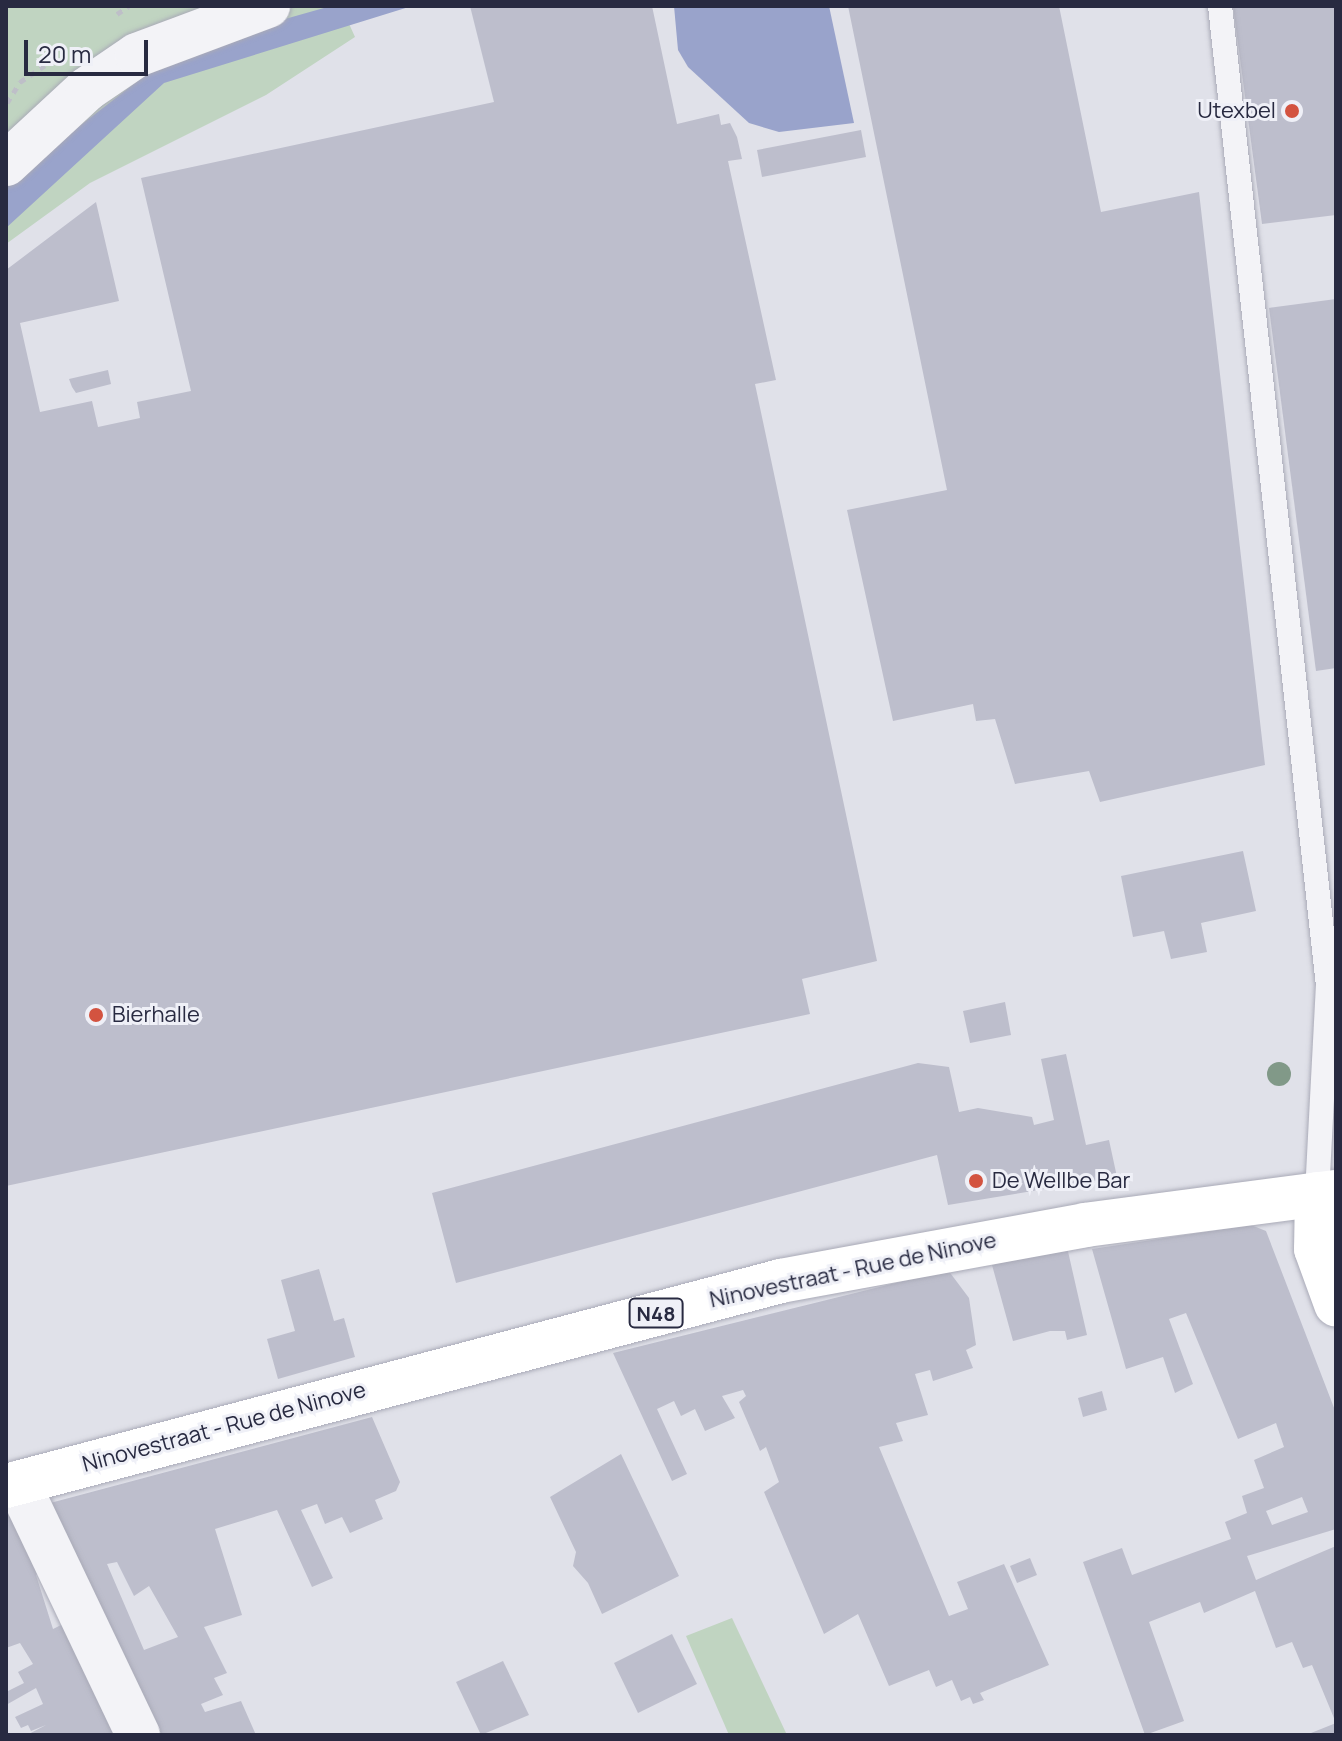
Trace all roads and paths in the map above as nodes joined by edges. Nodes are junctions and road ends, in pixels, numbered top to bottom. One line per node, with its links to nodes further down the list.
1 (268, 6): 3 (street)
2 (1220, 6): 4 (lane)
3 (6, 164)
4 (1332, 978): 5 (lane)
5 (1326, 1193): 6 (main road); 7 (main road, Ninovestraat - Rue de Ninove / N48)
6 (1336, 1304)
7 (12, 1484): 8 (street)
8 (138, 1735)

